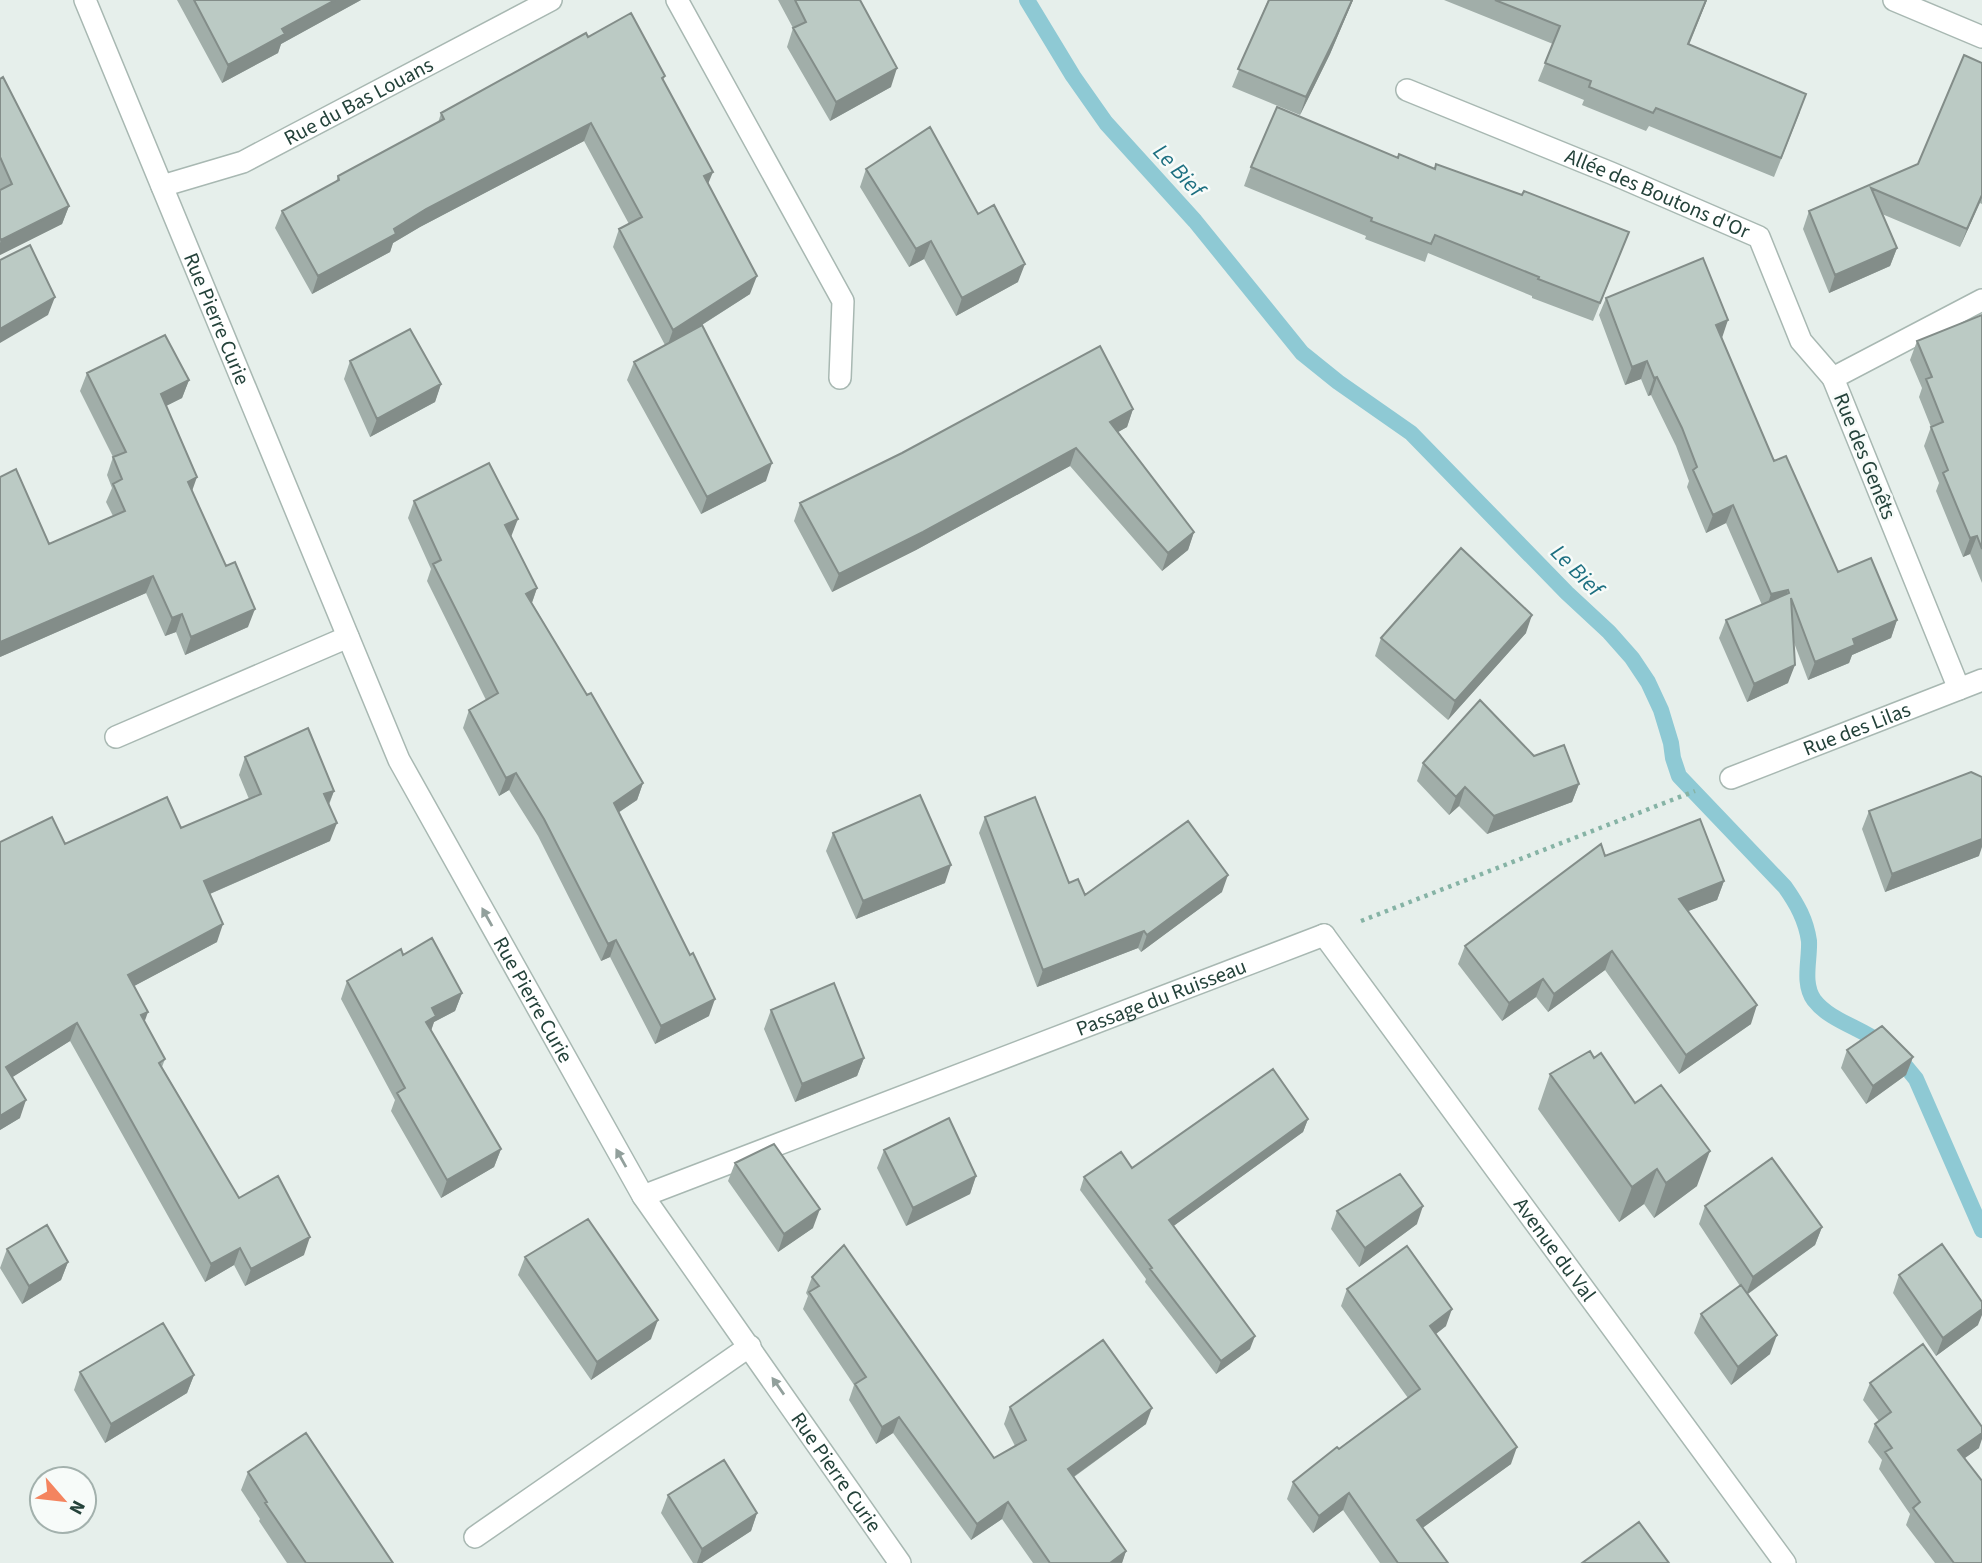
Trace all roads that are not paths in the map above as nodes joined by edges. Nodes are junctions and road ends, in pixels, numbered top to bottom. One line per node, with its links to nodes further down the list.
1 (85, 0): 7 (street, Rue Pierre Curie)
2 (551, 0): 7 (street, Rue du Bas Louans)
3 (677, 0): 9 (street)
4 (1894, 0): 5 (street)
5 (1982, 37)
6 (1407, 90): 10 (street, Allée des Boutons d'Or)
7 (162, 186): 11 (street, Rue Pierre Curie)
8 (1982, 300): 10 (street, Rue des Genêts)
9 (840, 378)
10 (1833, 378): 13 (street, Rue des Genêts)
11 (348, 637): 14 (street); 17 (street, Rue Pierre Curie, one-way to 11)
12 (1982, 680): 13 (street, Rue des Lilas)
13 (1959, 689): 15 (street, Rue des Lilas)
14 (116, 737)
15 (1731, 778)
16 (1324, 935): 17 (street, Passage du Ruisseau); 21 (street, Avenue du Val)
17 (643, 1196): 18 (street, Rue Pierre Curie)
18 (750, 1346): 19 (street); 20 (street, Rue Pierre Curie, one-way to 18)
19 (475, 1537)
20 (900, 1563)
21 (1785, 1563)

